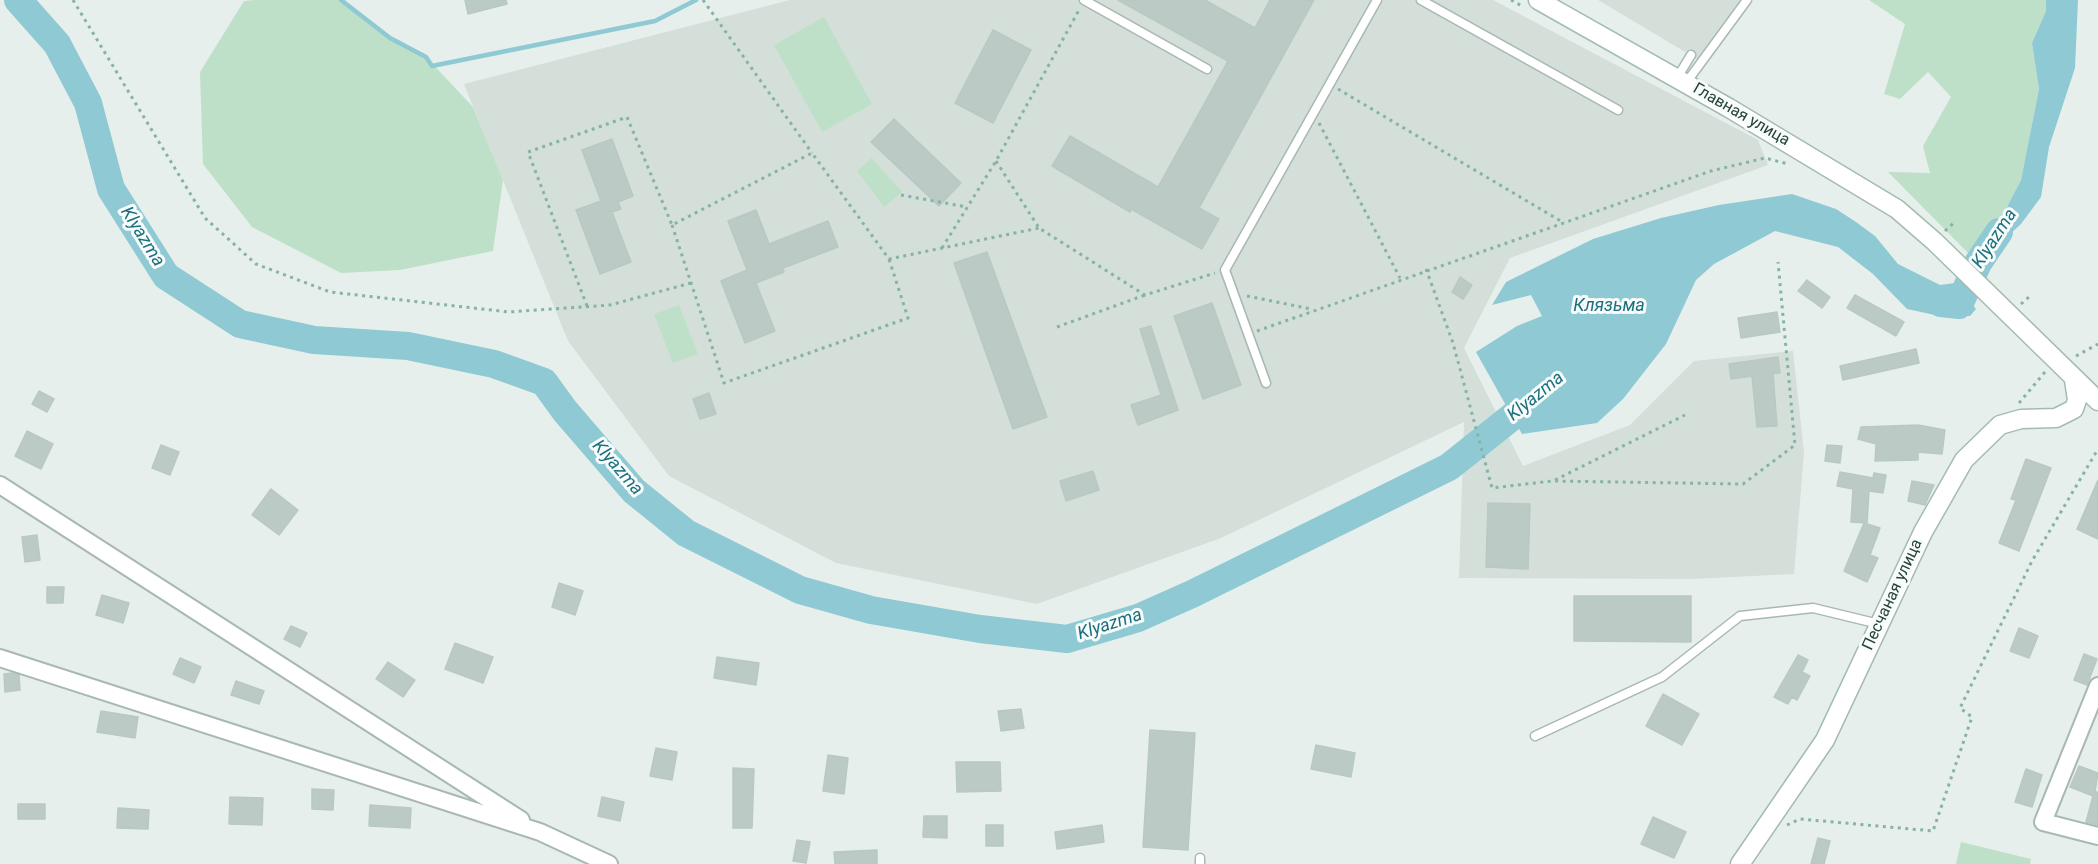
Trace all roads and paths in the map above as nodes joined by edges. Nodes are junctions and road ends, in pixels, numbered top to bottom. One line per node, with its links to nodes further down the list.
1 (73, 0): 34 (path)
2 (1377, 0): 11 (lane)
3 (1421, 0): 12 (lane)
4 (1538, 0): 10 (main road, Главная улица)
5 (1747, 0): 10 (lane)
6 (704, 1): 14 (path)
7 (1084, 1): 9 (lane); 15 (path)
8 (1691, 55): 10 (lane)
9 (1207, 69)
10 (1681, 81): 23 (main road, Главная улица)
11 (1329, 84): 13 (lane); 20 (path)
12 (1618, 110)
13 (1314, 112): 28 (lane); 29 (path)
14 (812, 153): 21 (path); 25 (path)
15 (996, 161): 18 (path); 22 (path)
16 (1799, 166): 20 (path)
17 (901, 195): 18 (path)
18 (967, 207): 24 (path)
19 (1956, 220): 23 (path)
20 (1564, 223): 27 (path)
21 (672, 225): 30 (path); 34 (path)
22 (1039, 228): 24 (path); 32 (path)
23 (1938, 238): 36 (main road, Главная улица)
24 (942, 248): 25 (path)
25 (889, 259): 30 (path)
26 (1778, 262): 47 (path)
27 (1426, 269): 29 (path); 47 (path)
28 (1225, 270): 31 (lane); 32 (path)
29 (1400, 278): 35 (path)
30 (691, 283): 34 (path)
31 (1234, 293): 35 (path); 38 (lane)
32 (1145, 295): 37 (path)
33 (2030, 296): 36 (path)
34 (587, 306)
35 (1313, 310): 38 (path)
36 (2015, 312): 40 (main road)
37 (1057, 327)
38 (1248, 334): 42 (lane)
39 (2098, 344): 40 (path)
40 (2054, 368): 41 (main road); 45 (path)
41 (2074, 380): 43 (main road); 45 (main road)
42 (1266, 383)
43 (2098, 401)
44 (1684, 415): 47 (path)
45 (2001, 425): 49 (main road, Песчаная улица)
46 (2098, 449): 53 (path)
47 (1552, 481)
48 (0, 485): 54 (street)
49 (1879, 624): 52 (lane); 57 (main road, Песчаная улица)
50 (0, 658): 54 (street)
51 (2098, 686): 55 (street)
52 (1535, 736)
53 (1784, 826)
54 (540, 832): 56 (street)
55 (2098, 836)
56 (609, 864)
57 (1740, 864)

